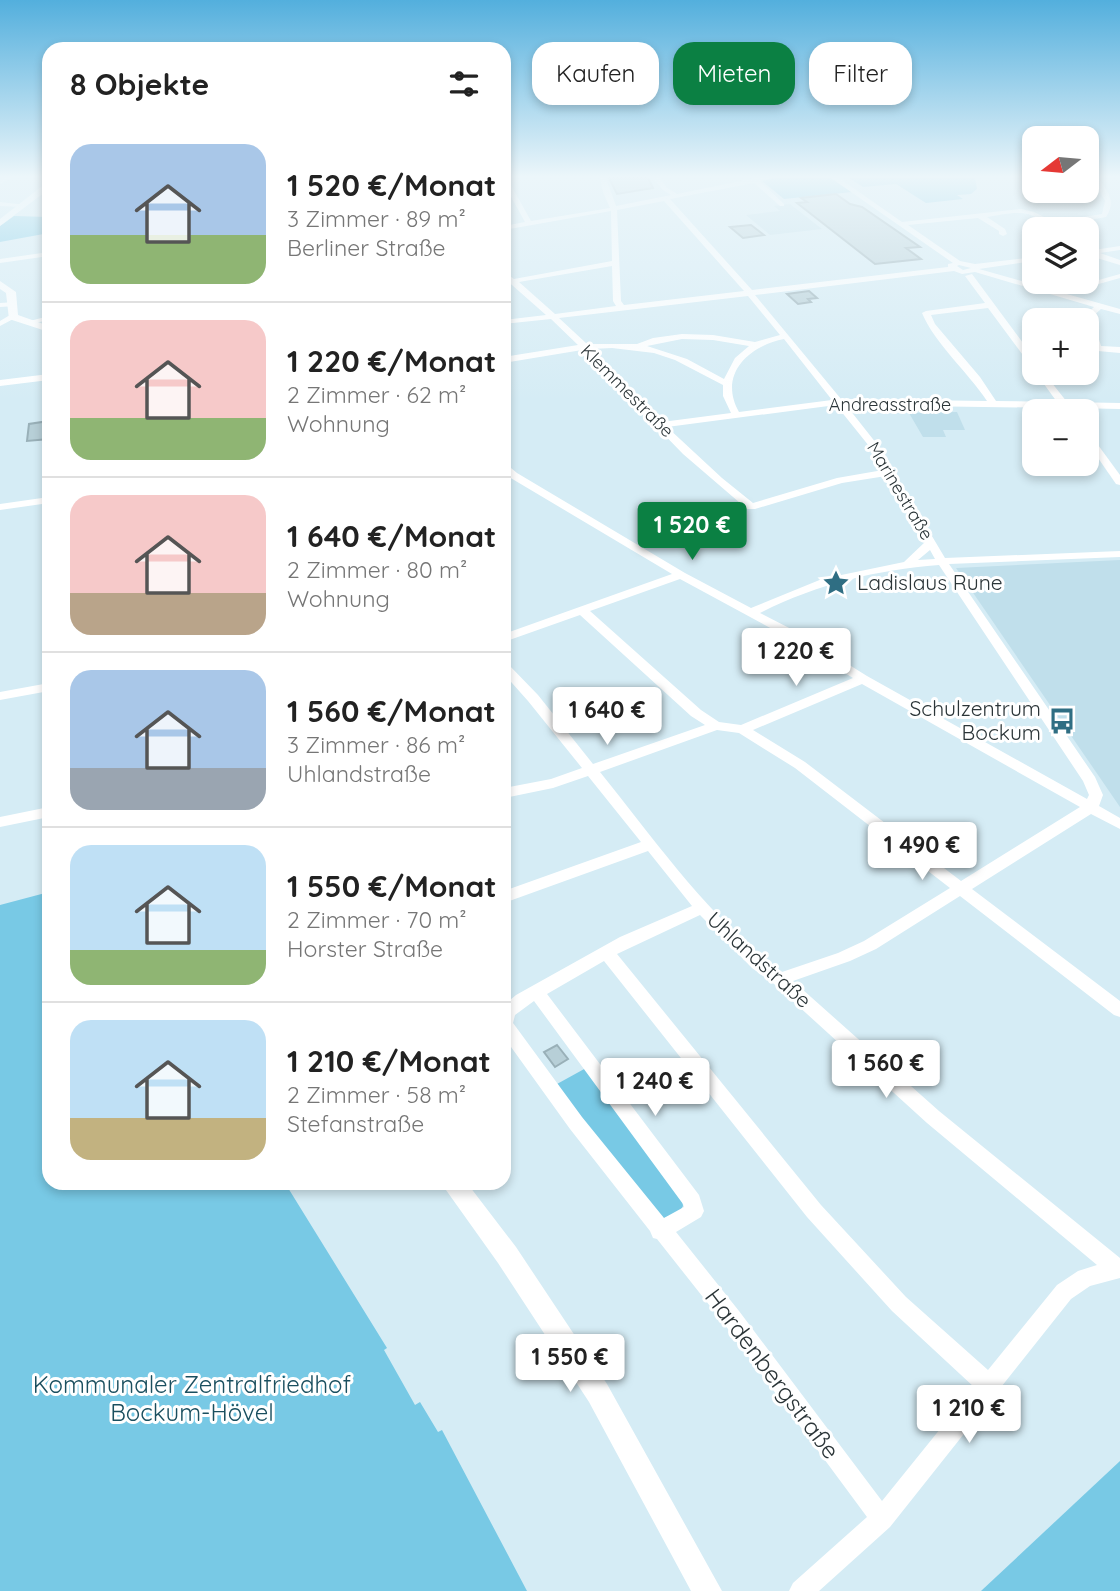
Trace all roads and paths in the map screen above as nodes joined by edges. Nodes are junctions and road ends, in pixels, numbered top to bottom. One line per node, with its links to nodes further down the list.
1 (616, 252): 8 (street)
2 (714, 252): 18 (street, Marinestraße)
3 (937, 252): 10 (street)
4 (42, 255): 6 (street)
5 (1099, 256): 9 (street)
6 (0, 261)
7 (1022, 261): 11 (street)
8 (616, 263): 13 (street); 25 (street)
9 (1120, 263)
10 (955, 266): 11 (street); 18 (street)
11 (973, 271): 16 (street); 23 (street)
12 (1120, 275): 14 (street)
13 (513, 281): 30 (street, Klemmestraße)
14 (1099, 282): 17 (street)
15 (0, 284): 21 (street)
16 (1022, 284)
17 (1119, 288)
18 (750, 293): 25 (street); 36 (street, Marinestraße)
19 (1059, 294): 24 (street)
20 (924, 300): 28 (street)
21 (12, 304): 22 (street); 29 (street)
22 (0, 305)
23 (991, 305): 28 (street); 40 (street)
24 (1100, 306): 26 (street); 27 (street)
25 (621, 308): 30 (street)
26 (1098, 308)
27 (1120, 312)
28 (926, 313): 48 (street)
29 (13, 317): 33 (street); 34 (street)
30 (552, 317): 32 (street); 37 (street, Klemmestraße)
31 (42, 319): 33 (street)
32 (511, 321)
33 (30, 322): 35 (street)
34 (0, 324)
35 (42, 326)
36 (786, 336): 38 (street); 47 (street, Marinestraße)
37 (582, 345): 39 (street); 43 (street); 53 (street, Klemmestraße)
38 (756, 345): 39 (street); 46 (street)
39 (640, 346): 46 (street)
40 (1021, 346)
41 (1099, 349): 42 (street)
42 (1120, 350)
43 (511, 359)
44 (42, 378): 45 (street)
45 (0, 383)
46 (725, 383): 52 (street)
47 (839, 402): 48 (street, Andreasstraße); 52 (street, Andreasstraße); 55 (street, Marinestraße)
48 (994, 405): 49 (street, Andreasstraße)
49 (1022, 406)
50 (1120, 406): 51 (street, Andreasstraße)
51 (1099, 407)
52 (737, 416): 53 (street, Andreasstraße)
53 (662, 425): 55 (street, Klemmestraße)
54 (1099, 452): 57 (street)
55 (891, 472): 60 (street, Marinestraße)
56 (511, 473): 64 (street)
57 (1118, 477)
58 (42, 501): 59 (street)
59 (0, 507)
60 (931, 543): 62 (street, Marinestraße); 63 (street)
61 (1120, 554): 62 (street)
62 (943, 563): 63 (street); 76 (street, Marinestraße)
63 (907, 565): 66 (street)
64 (681, 575): 65 (street); 66 (street)
65 (582, 610): 67 (street); 72 (street)
66 (752, 612): 69 (street)
67 (511, 635)
68 (511, 674): 74 (street, Uhlandstraße)
69 (863, 679): 73 (street); 76 (street)
70 (42, 688): 71 (street)
71 (0, 696)
72 (716, 726): 73 (street); 74 (street)
73 (742, 729): 81 (street)
74 (589, 771): 75 (street); 80 (street, Uhlandstraße)
75 (511, 792)
76 (1091, 807): 79 (street); 81 (street)
77 (42, 813): 78 (street)
78 (0, 822)
79 (1120, 824)
80 (649, 845): 82 (street); 83 (street, Uhlandstraße)
81 (959, 887): 85 (street); 88 (street)
82 (511, 894)
83 (702, 908): 84 (street); 85 (street, Uhlandstraße)
84 (607, 953): 86 (street); 93 (street)
85 (780, 979): 92 (street, Uhlandstraße)
86 (536, 992): 87 (street); 91 (street)
87 (511, 1009)
88 (1120, 1010)
89 (511, 1038): 91 (street, Hardenbergstraße)
90 (458, 1190): 95 (street)
91 (660, 1231): 94 (street, Hardenbergstraße)
92 (1119, 1269): 93 (street)
93 (988, 1385): 94 (street)
94 (882, 1519): 96 (street)
95 (707, 1591)
96 (801, 1591)

